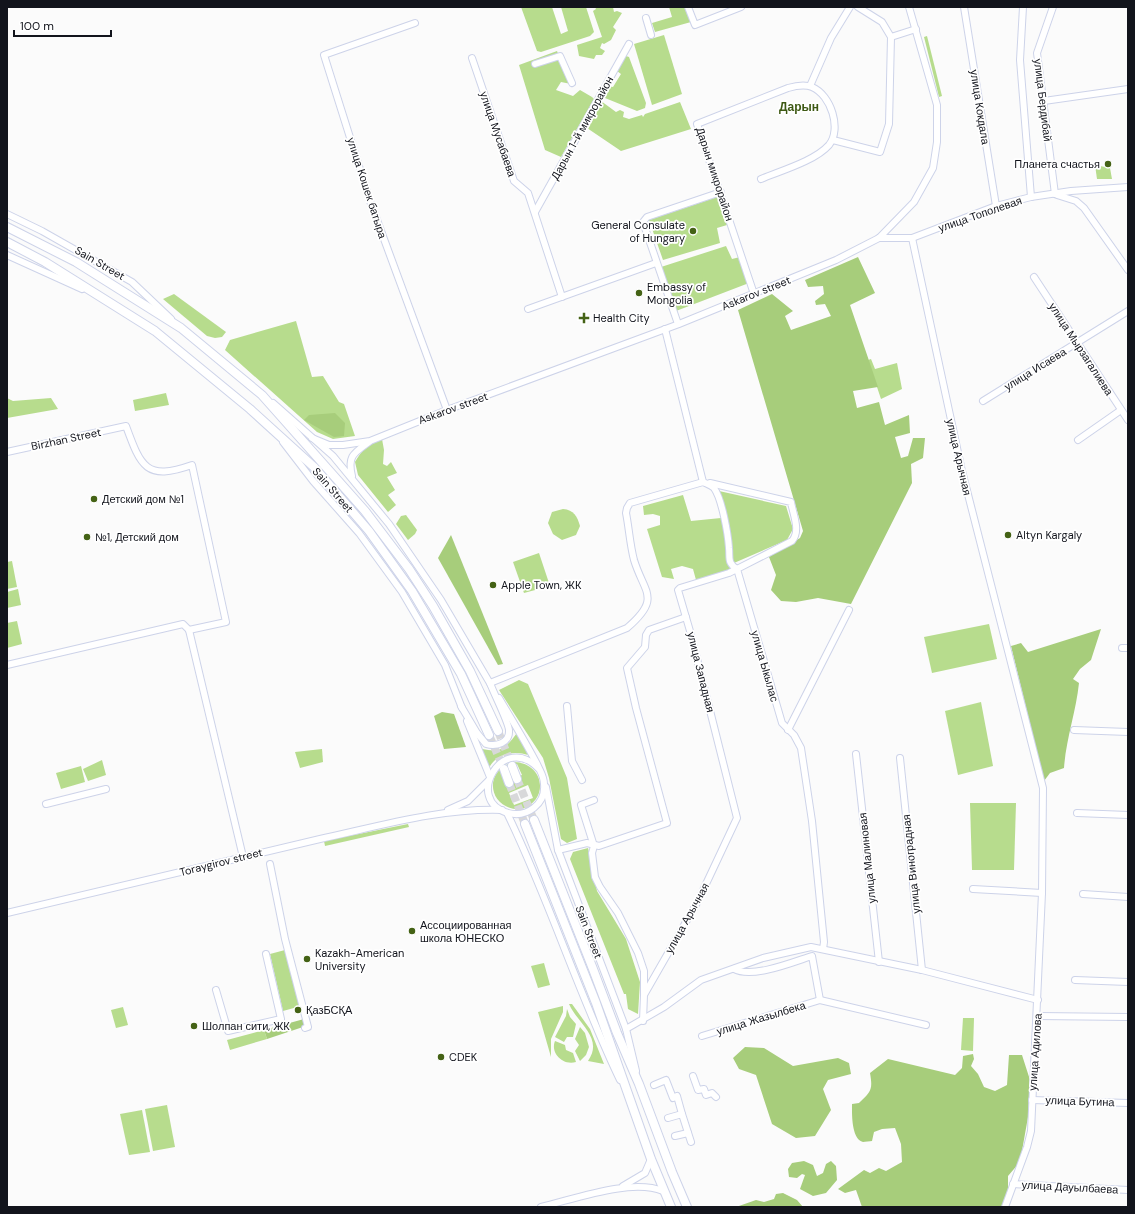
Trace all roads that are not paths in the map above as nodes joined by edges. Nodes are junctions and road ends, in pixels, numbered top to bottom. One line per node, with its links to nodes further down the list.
1 (688, 7): 2 (street)
2 (741, 7)
3 (850, 7): 18 (street)
4 (858, 7): 13 (street)
5 (909, 7): 11 (street, Askarov street)
6 (964, 7): 27 (street, улица Кокдала)
7 (1023, 7): 26 (street)
8 (1053, 7): 20 (street, улица Бердибай)
9 (646, 18): 12 (street)
10 (415, 23): 49 (street, улица Кошек батыра)
11 (916, 30): 13 (street); 31 (street, Askarov street)
12 (652, 35)
13 (891, 37): 21 (street)
14 (629, 44): 28 (street, Дарын 1-й микрорайон)
15 (472, 58): 28 (street, улица Мусабаева)
16 (535, 64): 17 (street)
17 (572, 84)
18 (810, 86): 21 (street); 24 (street, Дарын микрорайон)
19 (1128, 89): 20 (street)
20 (1044, 101): 25 (street, улица Бердибай)
21 (833, 140): 22 (street)
22 (761, 179)
23 (1128, 187): 25 (street, улица Тополевая)
24 (721, 192): 35 (street); 38 (street, Дарын микрорайон)
25 (1055, 194): 26 (street, улица Тополевая); 36 (street)
26 (1031, 196): 27 (street, улица Тополевая)
27 (996, 206): 32 (street, улица Тополевая)
28 (535, 212): 39 (street, улица Мусабаева)
29 (7, 214): 44 (street, Sain Street)
30 (7, 227): 44 (main road, Sain Street)
31 (879, 238): 32 (street, улица Тополевая); 38 (street, Askarov street)
32 (912, 238): 97 (street, улица Арычная)
33 (7, 242): 40 (main road, Sain Street)
34 (7, 255): 40 (street, Sain Street)
35 (656, 262): 39 (street); 43 (street)
36 (1128, 270)
37 (1034, 277): 46 (street, улица Мырзагалиева)
38 (754, 294): 43 (street, Askarov street)
39 (562, 296): 41 (street)
40 (111, 302): 52 (main road, Sain Street)
41 (528, 309)
42 (1128, 311): 46 (street, улица Исаева)
43 (678, 324): 45 (street, Askarov street)
44 (181, 328): 47 (main road, Sain Street)
45 (665, 329): 49 (street, Askarov street); 58 (street)
46 (1076, 344): 48 (street, улица Исаева); 50 (street, улица Мырзагалиева)
47 (262, 395): 53 (street); 69 (main road, Sain Street)
48 (983, 402)
49 (447, 410): 55 (street, Askarov street)
50 (1121, 410): 51 (street, улица Мырзагалиева); 54 (street)
51 (1128, 420)
52 (274, 432): 65 (street); 71 (main road, Sain Street)
53 (312, 438): 55 (street); 57 (street)
54 (1078, 440)
55 (370, 441): 57 (street)
56 (7, 452): 62 (street, Birzhan Street)
57 (352, 479): 64 (street)
58 (704, 482): 59 (street, улица Ыкылас); 59 (street); 64 (street)
59 (737, 569): 61 (street, улица Западная); 67 (street, улица Ыкылас)
60 (849, 610): 67 (street)
61 (686, 617): 89 (street, улица Западная); 92 (street)
62 (189, 630): 63 (street); 94 (street)
63 (7, 665)
64 (490, 683): 65 (street); 76 (street)
65 (462, 706): 78 (street)
66 (567, 706): 80 (street)
67 (788, 730): 101 (street, улица Ыкылас)
68 (1074, 730): 70 (street)
69 (498, 731)
70 (1128, 732)
71 (489, 735)
72 (856, 754): 103 (street, улица Малиновая)
73 (900, 758): 105 (street, улица Виноградная)
74 (512, 766): 79 (main road)
75 (504, 769): 81 (main road)
76 (539, 769): 77 (street); 78 (street)
77 (543, 778): 85 (street); 93 (street, Sain Street)
78 (489, 779): 85 (street); 87 (street)
79 (517, 779)
80 (582, 780)
81 (509, 783)
82 (106, 789): 84 (street)
83 (594, 800): 92 (street)
84 (46, 804)
85 (504, 811): 87 (street); 124 (street, Sain Street)
86 (1078, 813): 88 (street)
87 (435, 814): 94 (street, Toraygirov street)
88 (1128, 815)
89 (737, 816): 109 (street, улица Арычная)
90 (534, 820): 120 (main road, Sain Street)
91 (525, 824): 124 (main road, Sain Street)
92 (594, 846): 93 (street); 109 (street)
93 (558, 850): 117 (street, Sain Street)
94 (243, 856): 100 (street, Toraygirov street)
95 (270, 864): 116 (street)
96 (973, 889): 97 (street)
97 (1042, 893): 111 (street, улица Адилова)
98 (1083, 894): 99 (street)
99 (1128, 897)
100 (7, 913)
101 (823, 949): 103 (street); 104 (street)
102 (266, 954): 108 (street)
103 (879, 962): 105 (street)
104 (734, 969): 110 (street, улица Жазылбека); 114 (street)
105 (922, 970): 111 (street)
106 (1075, 980): 107 (street)
107 (1128, 982)
108 (216, 990)
109 (644, 995): 114 (street, улица Арычная)
110 (820, 1000): 115 (street, улица Жазылбека); 118 (street, улица Жазылбека)
111 (1038, 1000): 112 (street, улица Адилова)
112 (1038, 1016): 113 (street); 123 (street, улица Адилова)
113 (1128, 1017)
114 (643, 1021): 117 (street)
115 (926, 1024)
116 (305, 1028)
117 (626, 1029): 120 (street, Sain Street)
118 (702, 1036)
119 (693, 1076): 122 (street)
120 (639, 1084): 138 (main road, Sain Street)
121 (654, 1085): 126 (street)
122 (716, 1097)
123 (1032, 1100): 125 (street, улица Бутина); 132 (street, улица Адилова)
124 (630, 1101): 131 (main road, Sain Street)
125 (1128, 1103)
126 (682, 1114): 127 (street); 128 (street)
127 (668, 1118)
128 (688, 1133): 129 (street); 130 (street)
129 (675, 1136)
130 (691, 1142)
131 (651, 1159): 133 (street); 135 (main road, Sain Street)
132 (1013, 1184): 134 (street, улица Дауылбаева); 139 (street, улица Адилова)
133 (620, 1188): 135 (street); 136 (street)
134 (1128, 1190)
135 (664, 1191): 137 (main road, Sain Street)
136 (541, 1207)
137 (670, 1207)
138 (687, 1207)
139 (1005, 1207)

